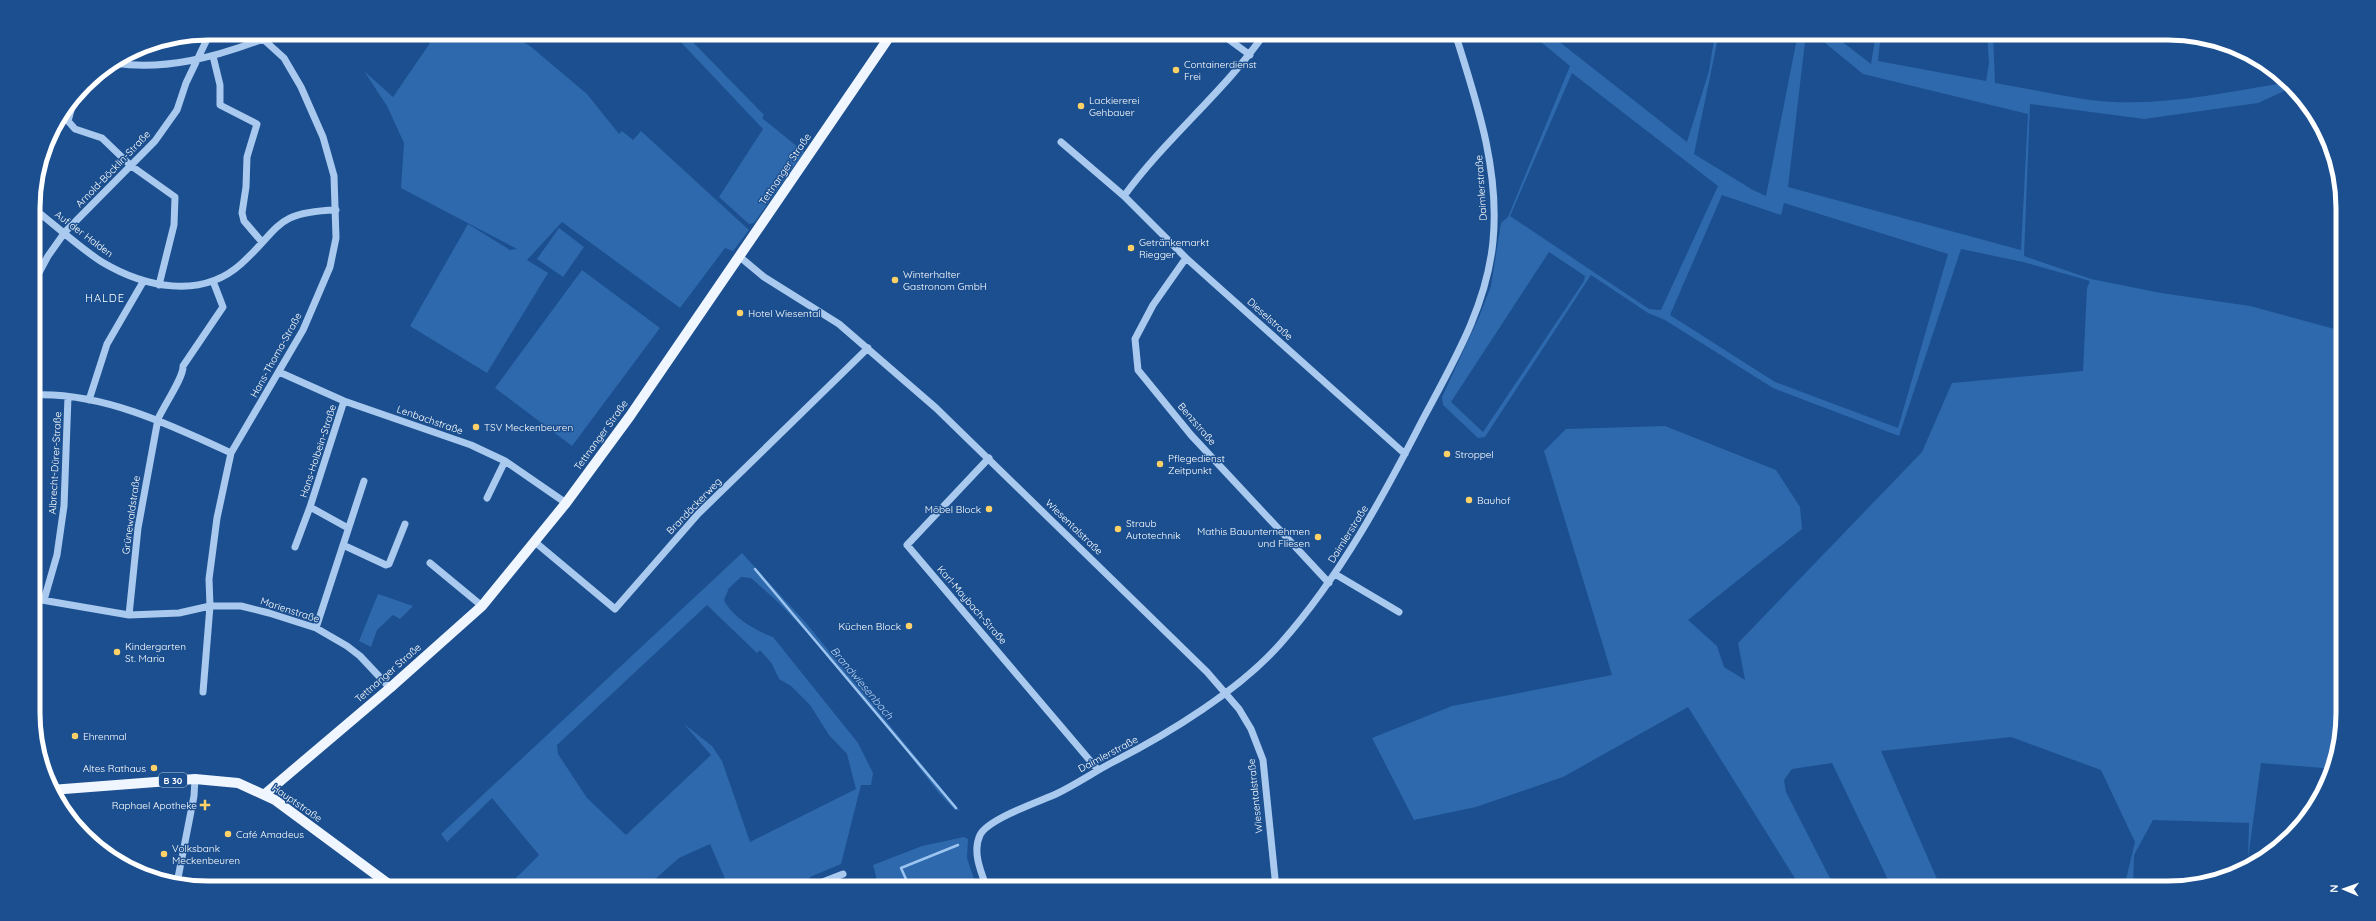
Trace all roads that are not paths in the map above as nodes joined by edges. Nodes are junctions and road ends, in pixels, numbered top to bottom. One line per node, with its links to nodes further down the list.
1 (207, 40): 10 (street, Arnold-Böcklin-Straße)
2 (260, 40): 9 (street, Hans-Thoma-Straße)
3 (264, 40): 16 (street, Hans-Thoma-Straße)
4 (887, 40): 20 (main road, Tettnanger Straße)
5 (1230, 40): 8 (street)
6 (1260, 40): 8 (street)
7 (1457, 40): 34 (street, Daimlerstraße)
8 (1250, 55): 15 (street)
9 (213, 56): 10 (street); 19 (street)
10 (199, 59): 11 (street); 14 (street, Arnold-Böcklin-Straße)
11 (122, 64)
12 (71, 112): 14 (street)
13 (1061, 142): 15 (street, Dieselstraße)
14 (130, 165): 18 (street, Arnold-Böcklin-Straße); 25 (street)
15 (1124, 196): 21 (street, Dieselstraße)
16 (336, 210): 19 (street, Auf der Halden); 27 (street, Hans-Thoma-Straße)
17 (40, 213): 18 (street, Auf der Halden)
18 (65, 232): 22 (street, Arnold-Böcklin-Straße); 24 (street, Auf der Halden)
19 (262, 242): 23 (street, Auf der Halden)
20 (740, 257): 26 (street, Wiesentalstraße); 39 (main road, Tettnanger Straße)
21 (1186, 258): 34 (street, Dieselstraße); 48 (street, Benzstraße)
22 (41, 269)
23 (213, 281): 25 (street, Auf der Halden); 32 (street, Grünewaldstraße)
24 (143, 282): 25 (street, Auf der Halden); 30 (street)
25 (159, 285)
26 (868, 348): 35 (street, Wiesentalstraße); 43 (street, Brandäckerweg)
27 (279, 372): 31 (street, Lenbachstraße); 33 (street, Hans-Thoma-Straße)
28 (40, 395): 29 (street)
29 (68, 397): 30 (street); 50 (street, Albrecht-Dürer-Straße)
30 (88, 400): 32 (street)
31 (344, 401): 36 (street, Lenbachstraße); 40 (street, Hans-Holbein-Straße)
32 (158, 419): 33 (street); 54 (street, Grünewaldstraße)
33 (231, 453): 51 (street, Hans-Thoma-Straße)
34 (1405, 454): 47 (street, Daimlerstraße)
35 (989, 458): 58 (street, Wiesentalstraße); 59 (street, Karl-Maybach-Straße)
36 (505, 461): 38 (street); 39 (street, Lenbachstraße)
37 (364, 481): 42 (street)
38 (487, 498)
39 (566, 503): 43 (main road, Tettnanger Straße)
40 (310, 507): 42 (street, Hans-Holbein-Straße); 45 (street, Hans-Holbein-Straße)
41 (405, 524): 44 (street)
42 (348, 528): 44 (street)
43 (535, 542): 52 (main road, Tettnanger Straße)
44 (343, 545): 55 (street)
45 (295, 548)
46 (430, 563): 52 (street)
47 (1335, 574): 48 (street, Daimlerstraße); 53 (street)
48 (1329, 583): 58 (street, Daimlerstraße)
49 (40, 600): 50 (street, Marienstraße)
50 (44, 600): 54 (street, Marienstraße)
51 (210, 606): 54 (street, Marienstraße); 55 (street, Marienstraße); 57 (street)
52 (482, 606): 56 (main road, Tettnanger Straße)
53 (1399, 612)
54 (129, 615)
55 (316, 628): 56 (street, Marienstraße)
56 (390, 688): 62 (main road, Tettnanger Straße)
57 (203, 692)
58 (1224, 692): 59 (street, Daimlerstraße); 68 (street, Wiesentalstraße)
59 (1098, 770): 67 (street, Daimlerstraße)
60 (195, 779): 61 (main road, Hauptstraße / B 30); 62 (main road, Hauptstraße / B 30); 64 (street)
61 (58, 789)
62 (265, 794): 65 (main road, Hauptstraße / B 30)
63 (843, 874): 66 (street)
64 (180, 879)
65 (384, 881)
66 (825, 881)
67 (985, 881)
68 (1273, 881)

